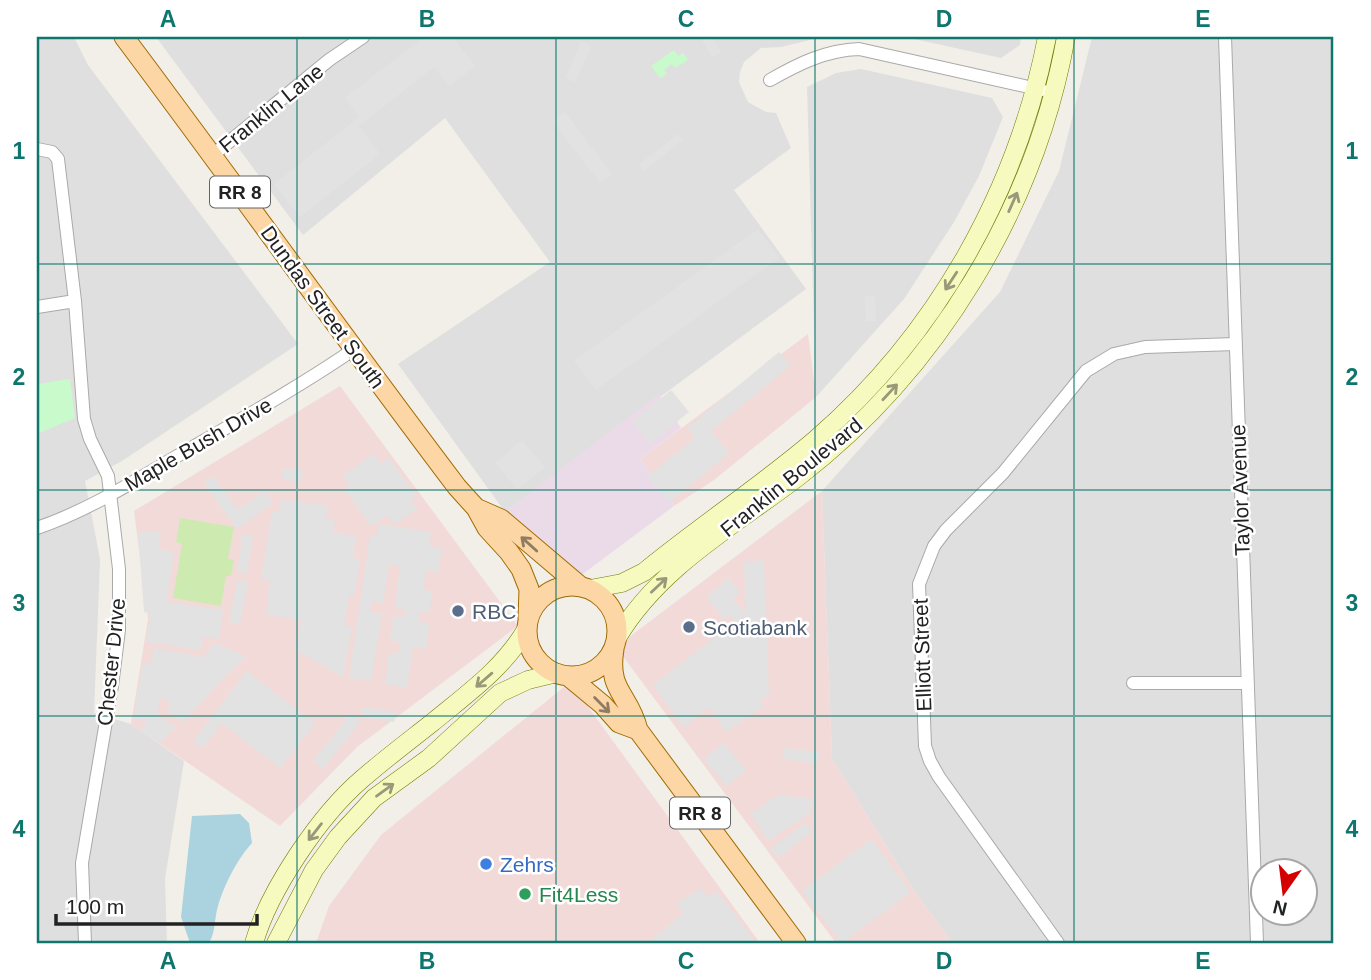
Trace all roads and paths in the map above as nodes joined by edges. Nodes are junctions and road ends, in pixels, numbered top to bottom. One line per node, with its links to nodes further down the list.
1 (124, 37): 9 (main road, Dundas Street South / RR 8)
2 (363, 37): 9 (street, Franklin Lane)
3 (1046, 37): 7 (main road, Franklin Boulevard)
4 (1066, 37): 7 (main road, Franklin Boulevard)
5 (1224, 37): 12 (street, Taylor Avenue)
6 (770, 80): 7 (street)
7 (1045, 90): 17 (main road, Franklin Boulevard, one-way to 17); 19 (main road, Franklin Boulevard, one-way to 7)
8 (37, 149): 10 (street, Chester Drive)
9 (213, 155): 13 (main road, Dundas Street South / RR 8)
10 (75, 302): 11 (street); 14 (street, Chester Drive)
11 (37, 307)
12 (1235, 344): 22 (street, Taylor Avenue); 28 (street, Elliott Street)
13 (353, 350): 14 (street, Maple Bush Drive); 15 (main road, Dundas Street South / RR 8)
14 (110, 495): 16 (street, Maple Bush Drive); 24 (street, Chester Drive)
15 (476, 508): 17 (main road, Dundas Street South / RR 8, one-way to 15); 18 (main road, Dundas Street South / RR 8)
16 (37, 528)
17 (585, 587): 18 (main road); 19 (main road)
18 (528, 623): 20 (main road); 25 (main road, one-way to 25)
19 (616, 643): 20 (main road); 23 (main road, RR 8)
20 (562, 675): 23 (main road, RR 8, one-way to 23); 26 (main road, one-way to 20)
21 (1133, 683): 22 (street)
22 (1248, 683): 29 (street, Taylor Avenue)
23 (638, 730): 27 (main road, RR 8)
24 (85, 943)
25 (254, 943)
26 (276, 943)
27 (796, 943)
28 (1058, 943)
29 (1258, 943)

